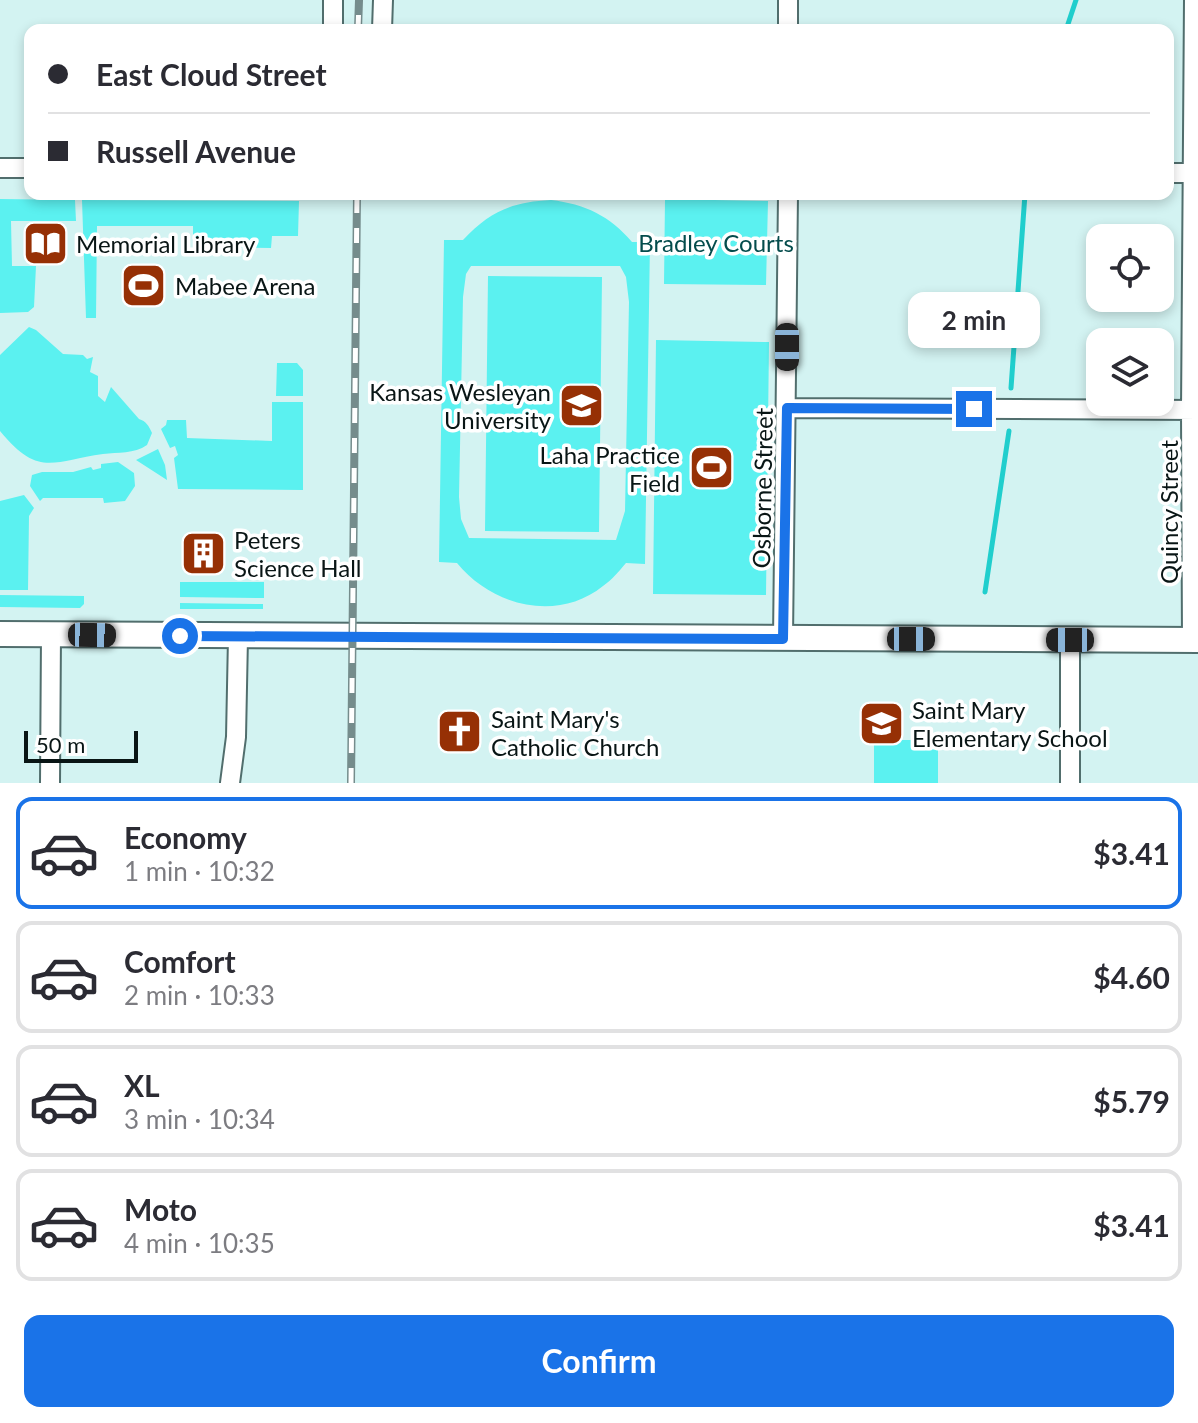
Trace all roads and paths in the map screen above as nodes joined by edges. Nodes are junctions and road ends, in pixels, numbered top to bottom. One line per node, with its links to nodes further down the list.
1 (333, 0): 5 (street)
2 (383, 0): 6 (street)
3 (788, 0): 7 (street)
4 (1194, 0): 11 (street, Quincy Street)
5 (333, 24)
6 (382, 24)
7 (788, 24)
8 (0, 168): 9 (street)
9 (24, 168)
10 (1174, 173): 11 (street)
11 (1195, 173): 14 (street, Quincy Street)
12 (788, 200): 13 (street, Osborne Street)
13 (787, 408): 14 (street); 18 (street, Osborne Street)
14 (1194, 410): 20 (street, Quincy Street)
15 (0, 634): 16 (main road)
16 (51, 634): 17 (main road); 21 (street)
17 (238, 637): 18 (main road); 22 (street)
18 (783, 639): 19 (main road)
19 (1070, 640): 20 (main road); 23 (street)
20 (1195, 640)
21 (50, 783)
22 (230, 783)
23 (1070, 783)

